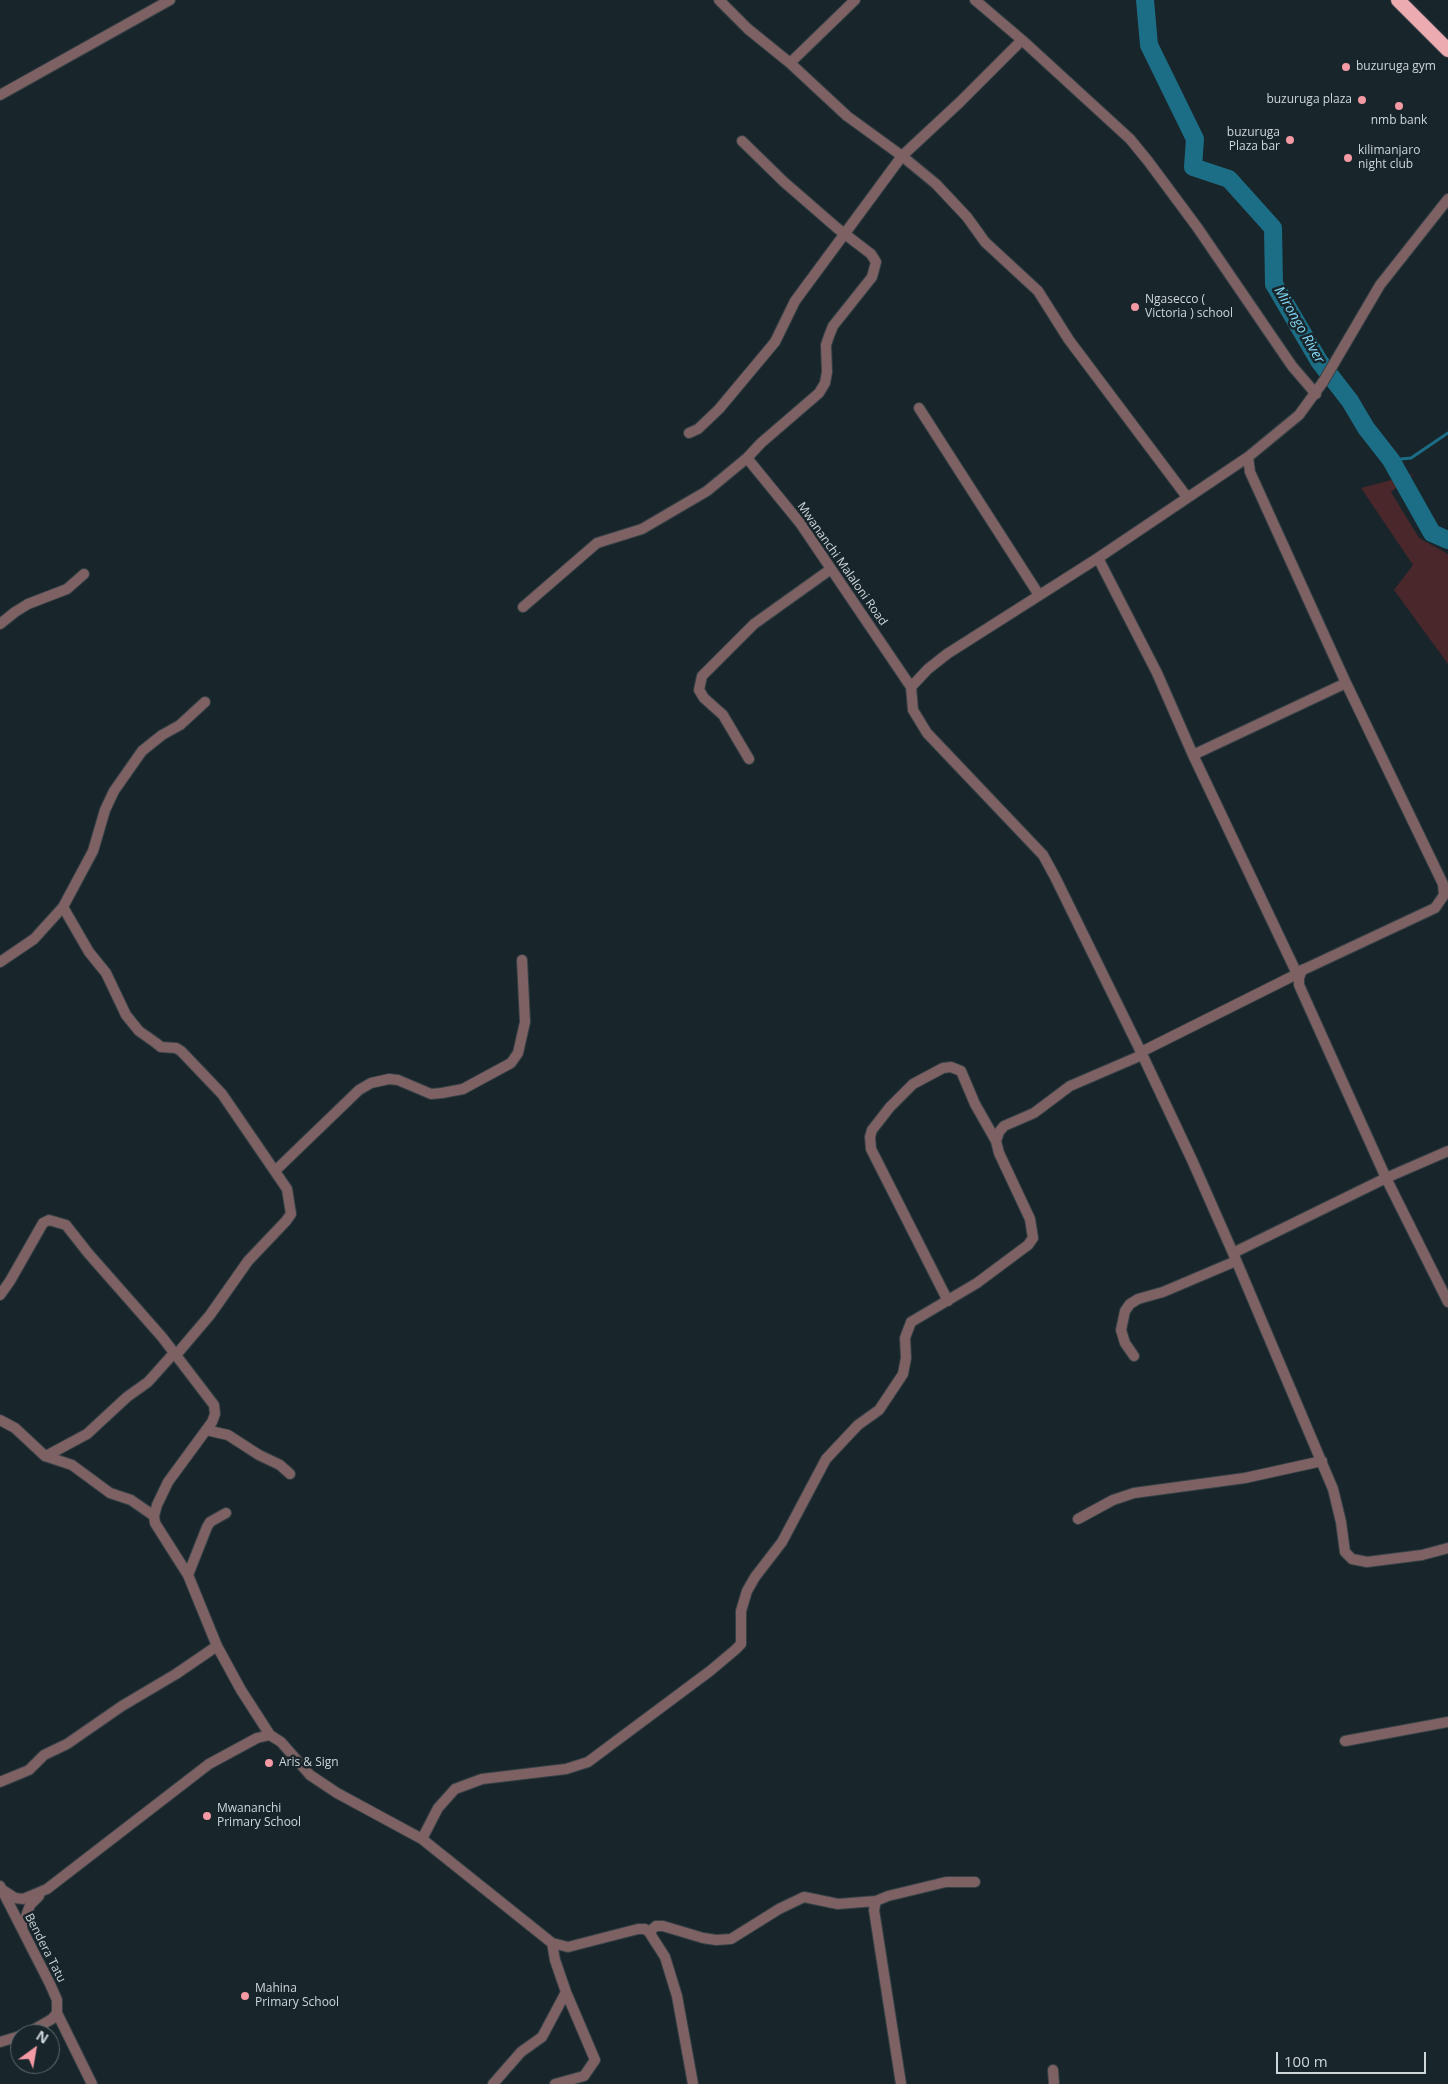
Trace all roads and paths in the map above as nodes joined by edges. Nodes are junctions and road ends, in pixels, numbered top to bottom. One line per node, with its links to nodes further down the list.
1 (170, 0): 9 (street)
2 (719, 0): 8 (street)
3 (855, 0): 8 (street)
4 (975, 0): 6 (street)
5 (1398, 0): 7 (highway)
6 (1022, 40): 11 (street); 14 (street)
7 (1448, 50)
8 (790, 63): 11 (street)
9 (0, 95)
10 (742, 141): 13 (street)
11 (902, 156): 13 (street); 19 (street)
12 (1448, 199): 14 (street)
13 (844, 234): 16 (street); 18 (street)
14 (1316, 394): 17 (street)
15 (919, 408): 23 (street)
16 (689, 433)
17 (1248, 456): 19 (street); 26 (street)
18 (747, 458): 21 (street, Mwananchi Malaloni Road); 24 (street)
19 (1187, 497): 20 (street)
20 (1098, 558): 23 (street); 29 (street)
21 (832, 568): 27 (street, Mwananchi Malaloni Road); 30 (street)
22 (84, 574): 25 (street)
23 (1039, 595): 27 (street)
24 (523, 607)
25 (0, 624)
26 (1346, 684): 29 (street); 31 (street)
27 (911, 687): 36 (street)
28 (205, 702): 32 (street)
29 (1194, 755): 35 (street)
30 (749, 759)
31 (1446, 897): 35 (street)
32 (62, 907): 34 (street); 39 (street)
33 (522, 960): 39 (street)
34 (0, 962)
35 (1298, 976): 36 (street); 40 (street)
36 (1141, 1053): 37 (street); 41 (street)
37 (996, 1140): 43 (street); 43 (street)
38 (1448, 1151): 40 (street)
39 (275, 1171): 45 (street)
40 (1386, 1178): 41 (street); 44 (street)
41 (1234, 1257): 46 (street); 50 (street)
42 (0, 1295): 45 (street)
43 (948, 1301): 62 (street)
44 (1448, 1302)
45 (175, 1354): 48 (street); 49 (street)
46 (1134, 1356)
47 (0, 1420): 49 (street)
48 (206, 1430): 51 (street); 53 (street)
49 (46, 1456): 53 (street)
50 (1322, 1461): 54 (street); 55 (street)
51 (290, 1474)
52 (226, 1513): 56 (street)
53 (154, 1516): 56 (street)
54 (1078, 1520)
55 (1448, 1548)
56 (188, 1575): 57 (street)
57 (217, 1646): 59 (street); 61 (street)
58 (1448, 1722): 60 (street)
59 (270, 1734): 62 (street); 65 (street)
60 (1345, 1741)
61 (0, 1782)
62 (422, 1839): 69 (street)
63 (975, 1882): 66 (street)
64 (1, 1887): 65 (street); 67 (street, Bendera Tatu)
65 (47, 1889): 67 (street)
66 (876, 1901): 68 (street); 78 (street)
67 (22, 1928): 71 (street, Bendera Tatu)
68 (649, 1932): 69 (street); 77 (street)
69 (552, 1943): 70 (street)
70 (566, 1992): 75 (street); 76 (street)
71 (57, 2013): 72 (street); 74 (street, Bendera Tatu)
72 (43, 2024)
73 (1053, 2070): 79 (street)
74 (92, 2084)
75 (493, 2084)
76 (554, 2084)
77 (693, 2084)
78 (901, 2084)
79 (1054, 2084)

